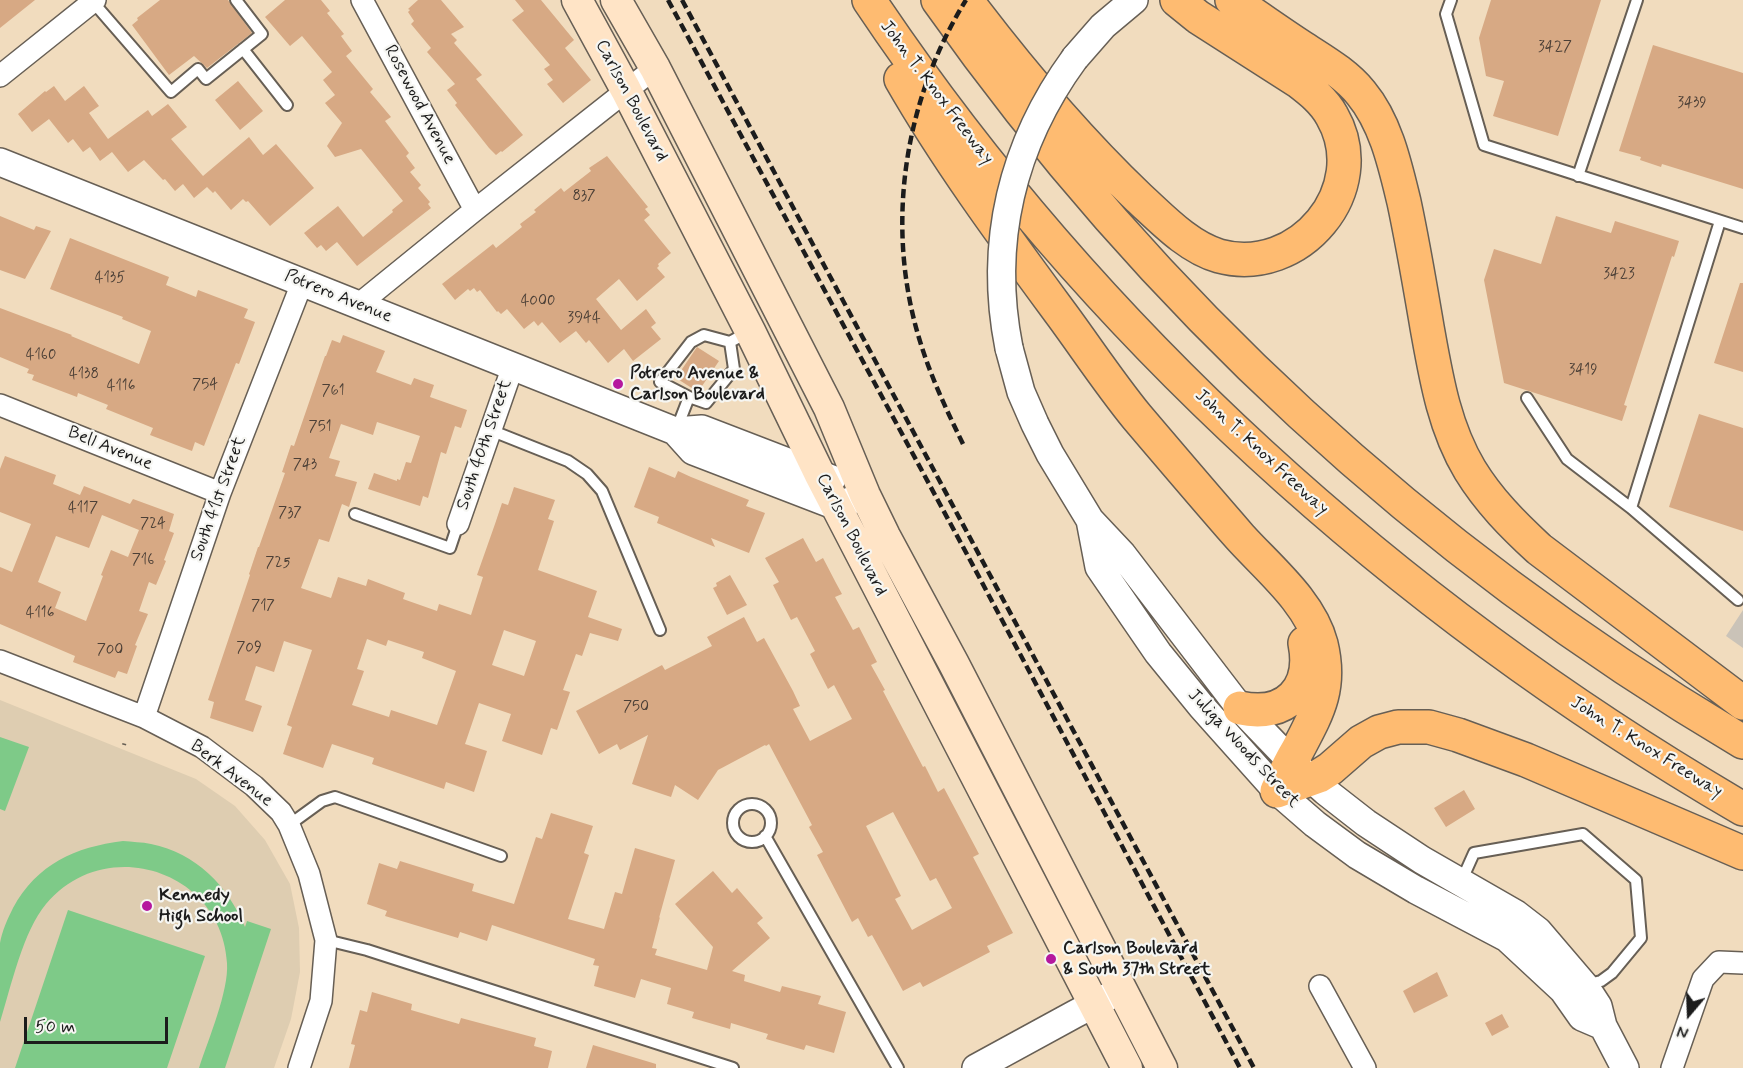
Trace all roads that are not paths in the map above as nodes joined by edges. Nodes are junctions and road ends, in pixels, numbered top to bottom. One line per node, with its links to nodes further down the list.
1 (236, 0): 15 (lane)
2 (362, 0): 22 (street, Rosewood Avenue)
3 (578, 0): 18 (main road, Carlson Boulevard)
4 (616, 0): 16 (main road, Carlson Boulevard)
5 (861, 0): 42 (highway)
6 (869, 0): 52 (highway, John T. Knox Freeway)
7 (938, 0): 49 (highway)
8 (966, 0): 10 (highway)
9 (1134, 0): 40 (street, Juliga Woods Street, bridge)
10 (1177, 0)
11 (1232, 0): 46 (highway)
12 (1450, 0): 21 (lane)
13 (1637, 0): 21 (lane)
14 (94, 1): 15 (lane); 17 (street)
15 (243, 49): 19 (lane)
16 (655, 68): 18 (street); 36 (main road, Carlson Boulevard)
17 (0, 76)
18 (626, 90): 22 (street); 27 (main road, Carlson Boulevard)
19 (287, 105)
20 (0, 162): 25 (street, Potrero Avenue)
21 (1578, 176): 23 (lane)
22 (475, 210): 26 (street)
23 (1720, 221): 24 (lane); 38 (lane)
24 (1743, 228)
25 (302, 283): 26 (street, Potrero Avenue); 35 (street, South 41st Street)
26 (358, 305): 28 (street, Potrero Avenue)
27 (740, 337): 29 (lane); 29 (lane); 34 (main road, Carlson Boulevard)
28 (513, 366): 32 (street, South 40th Street); 33 (street, Potrero Avenue)
29 (689, 397): 33 (lane)
30 (1527, 398): 38 (lane)
31 (0, 405): 35 (street, Bell Avenue)
32 (490, 430): 41 (street, South 40th Street); 44 (lane)
33 (675, 431): 34 (street, Potrero Avenue); 37 (street, Potrero Avenue)
34 (819, 473): 36 (street, Potrero Avenue); 37 (main road, Carlson Boulevard)
35 (220, 493): 48 (street, South 41st Street)
36 (865, 495): 37 (street); 62 (main road, Carlson Boulevard)
37 (836, 506): 63 (main road, Carlson Boulevard)
38 (1631, 508): 43 (lane)
39 (355, 514): 41 (lane)
40 (1090, 520): 47 (street, Juliga Woods Street); 51 (street, Juliga Woods Street)
41 (458, 524)
42 (1263, 562): 47 (highway); 50 (highway)
43 (1738, 600)
44 (660, 630)
45 (0, 661): 48 (street, Berk Avenue)
46 (1743, 703)
47 (1240, 708): 50 (street, Juliga Woods Street)
48 (144, 717): 53 (street, Berk Avenue)
49 (1743, 742)
50 (1301, 770): 51 (highway); 55 (highway); 57 (street, Juliga Woods Street)
51 (1277, 792): 57 (street, Juliga Woods Street)
52 (1743, 809)
53 (289, 825): 56 (lane); 58 (street, Berk Avenue)
54 (765, 836): 66 (lane)
55 (1743, 853)
56 (501, 856)
57 (1455, 895): 61 (street, Juliga Woods Street); 61 (lane)
58 (326, 940): 64 (street, Berk Avenue); 65 (lane)
59 (1743, 963): 72 (street)
60 (1320, 986): 70 (street)
61 (1574, 988): 71 (street, Juliga Woods Street)
62 (1121, 990): 63 (street); 69 (main road, Carlson Boulevard)
63 (1093, 1004): 67 (street); 68 (main road, Carlson Boulevard)
64 (299, 1068)
65 (733, 1068)
66 (898, 1068)
67 (976, 1068)
68 (1127, 1068)
69 (1162, 1068)
70 (1365, 1068)
71 (1625, 1068)
72 (1672, 1068)

